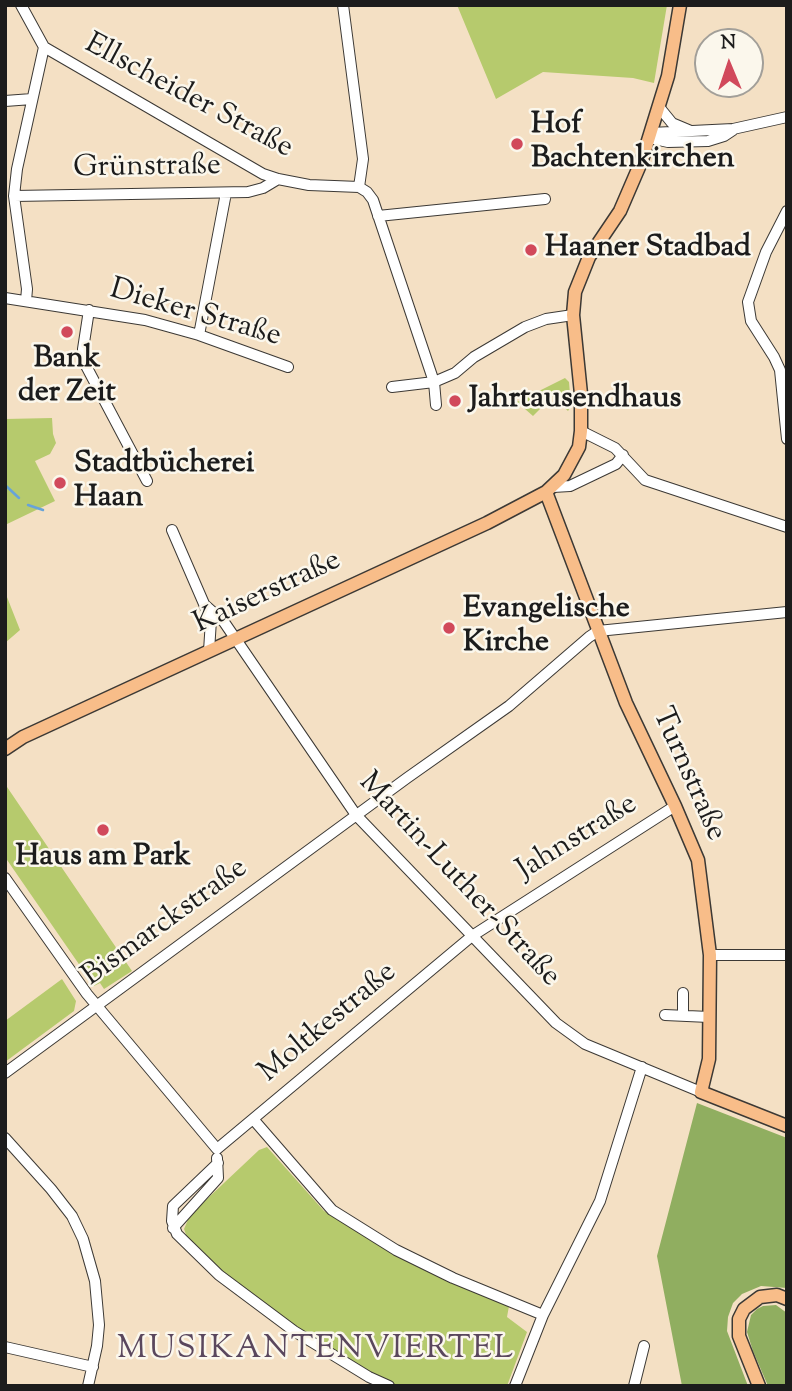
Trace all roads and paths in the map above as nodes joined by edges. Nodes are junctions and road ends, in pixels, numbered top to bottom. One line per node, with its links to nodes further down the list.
1 (20, 5): 4 (street, Ellscheider Straße)
2 (343, 5): 13 (street)
3 (680, 5): 7 (main road, Kaiserstraße)
4 (44, 47): 5 (street); 12 (street, Ellscheider Straße)
5 (32, 99): 6 (street); 15 (street)
6 (5, 102)
7 (659, 107): 10 (street); 11 (main road, Kaiserstraße)
8 (787, 117): 9 (street)
9 (733, 129): 10 (street); 11 (street)
10 (691, 131): 11 (street)
11 (650, 136): 22 (main road, Kaiserstraße)
12 (278, 179): 13 (street, Ellscheider Straße); 14 (street, Grünstraße)
13 (359, 187): 18 (street)
14 (226, 193): 15 (street, Grünstraße); 23 (street)
15 (14, 196): 20 (street)
16 (545, 199): 18 (street)
17 (787, 211): 29 (street)
18 (378, 216): 25 (street)
19 (5, 298): 20 (street, Dieker Straße)
20 (26, 301): 21 (street, Dieker Straße)
21 (89, 310): 23 (street, Dieker Straße); 31 (street)
22 (573, 315): 25 (street); 28 (main road, Kaiserstraße)
23 (199, 335): 24 (street, Dieker Straße)
24 (288, 367)
25 (434, 382): 26 (street); 27 (street)
26 (392, 387)
27 (436, 404)
28 (582, 431): 30 (street); 32 (main road, Kaiserstraße)
29 (787, 439)
30 (623, 455): 32 (street, Kaiserstraße); 33 (street)
31 (147, 481)
32 (549, 489): 37 (main road, Turnstraße); 38 (main road, Kaiserstraße)
33 (787, 527)
34 (172, 530): 35 (street)
35 (206, 606): 38 (street, Martin-Luther-Straße); 39 (street)
36 (787, 612): 37 (street)
37 (598, 631): 41 (main road, Turnstraße); 42 (street, Bismarckstraße)
38 (235, 639): 39 (main road, Kaiserstraße); 42 (street, Martin-Luther-Straße)
39 (208, 651): 40 (main road, Kaiserstraße)
40 (5, 749)
41 (675, 806): 44 (street, Jahnstraße); 45 (main road, Turnstraße)
42 (356, 815): 44 (street, Martin-Luther-Straße); 48 (street, Bismarckstraße)
43 (5, 878): 48 (street)
44 (472, 936): 52 (street, Martin-Luther-Straße); 55 (street, Moltkestraße)
45 (710, 955): 46 (street); 51 (main road, Turnstraße)
46 (787, 955)
47 (683, 993): 50 (street)
48 (97, 1005): 53 (street, Bismarckstraße); 58 (street)
49 (665, 1015): 50 (street)
50 (683, 1016): 51 (street)
51 (709, 1017): 54 (main road, Turnstraße)
52 (642, 1067): 54 (street, Martin-Luther-Straße); 62 (street)
53 (5, 1073)
54 (701, 1092): 56 (main road)
55 (253, 1119): 58 (street, Moltkestraße); 62 (street)
56 (787, 1126)
57 (5, 1138): 65 (street)
58 (217, 1149): 59 (street)
59 (218, 1163): 60 (street); 60 (street)
60 (173, 1228): 67 (street)
61 (787, 1299): 70 (main road)
62 (543, 1315): 68 (street)
63 (644, 1346): 69 (street)
64 (5, 1347): 65 (street)
65 (93, 1367): 66 (street)
66 (88, 1386)
67 (388, 1386)
68 (515, 1386)
69 (634, 1386)
70 (759, 1386)

